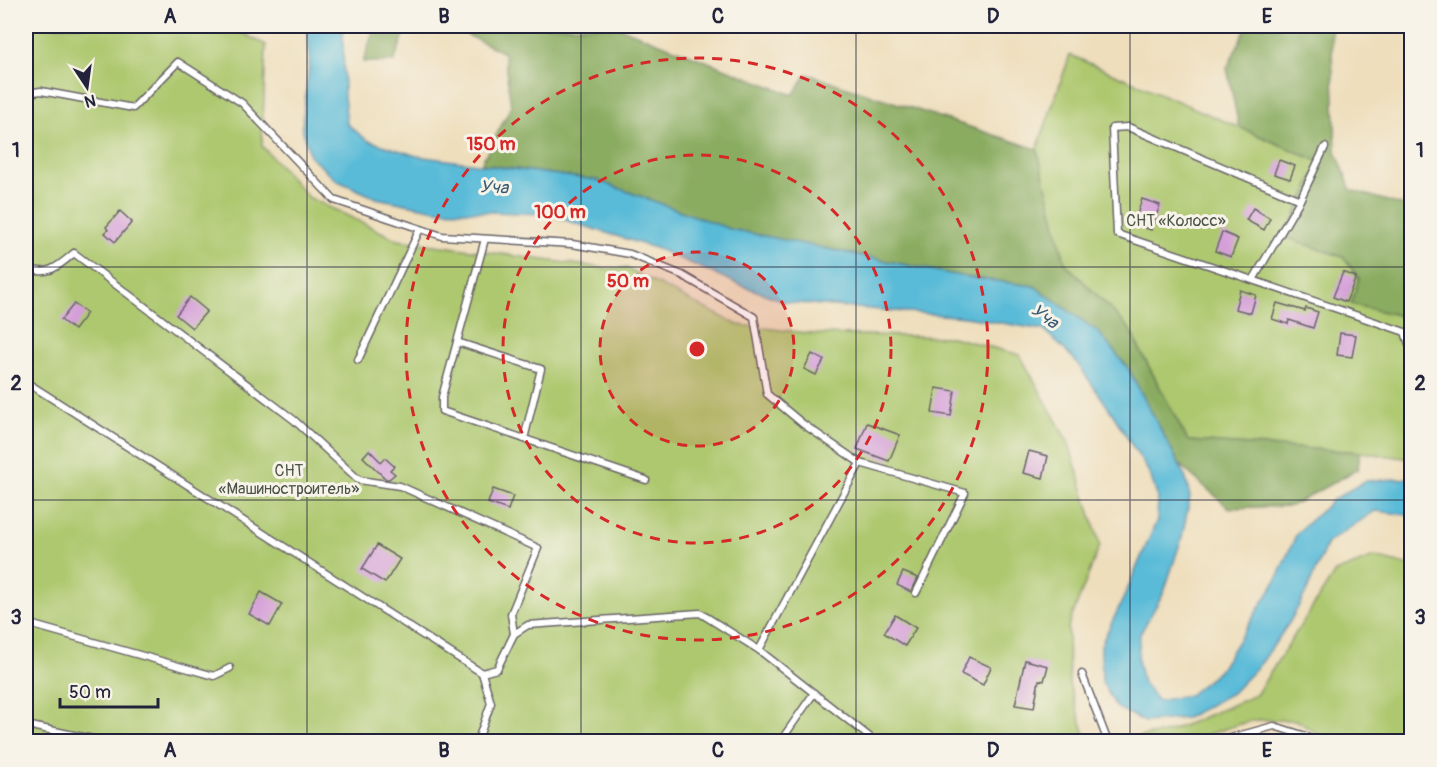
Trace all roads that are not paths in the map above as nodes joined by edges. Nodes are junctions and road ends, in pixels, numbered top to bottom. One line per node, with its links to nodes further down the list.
1 (26, 93): 4 (lane)
2 (1325, 147): 3 (lane)
3 (1300, 200): 7 (lane); 7 (lane)
4 (420, 229): 5 (lane); 10 (lane)
5 (485, 239): 8 (lane); 13 (lane)
6 (26, 266): 17 (lane)
7 (1253, 280): 9 (lane)
8 (457, 342): 12 (lane); 12 (lane)
9 (1412, 353)
10 (358, 360)
11 (26, 382): 20 (lane)
12 (524, 439): 14 (lane)
13 (860, 463): 15 (lane); 18 (lane)
14 (646, 480)
15 (916, 593)
16 (26, 623): 19 (lane)
17 (514, 634): 18 (lane); 20 (lane)
18 (759, 650): 22 (lane)
19 (230, 668)
20 (482, 673): 25 (lane)
21 (1082, 674): 28 (lane)
22 (814, 693): 26 (lane); 27 (lane)
23 (26, 725): 24 (lane)
24 (107, 741)
25 (473, 741)
26 (780, 741)
27 (876, 741)
28 (1108, 741)
29 (1216, 741): 30 (lane)
30 (1314, 741)

